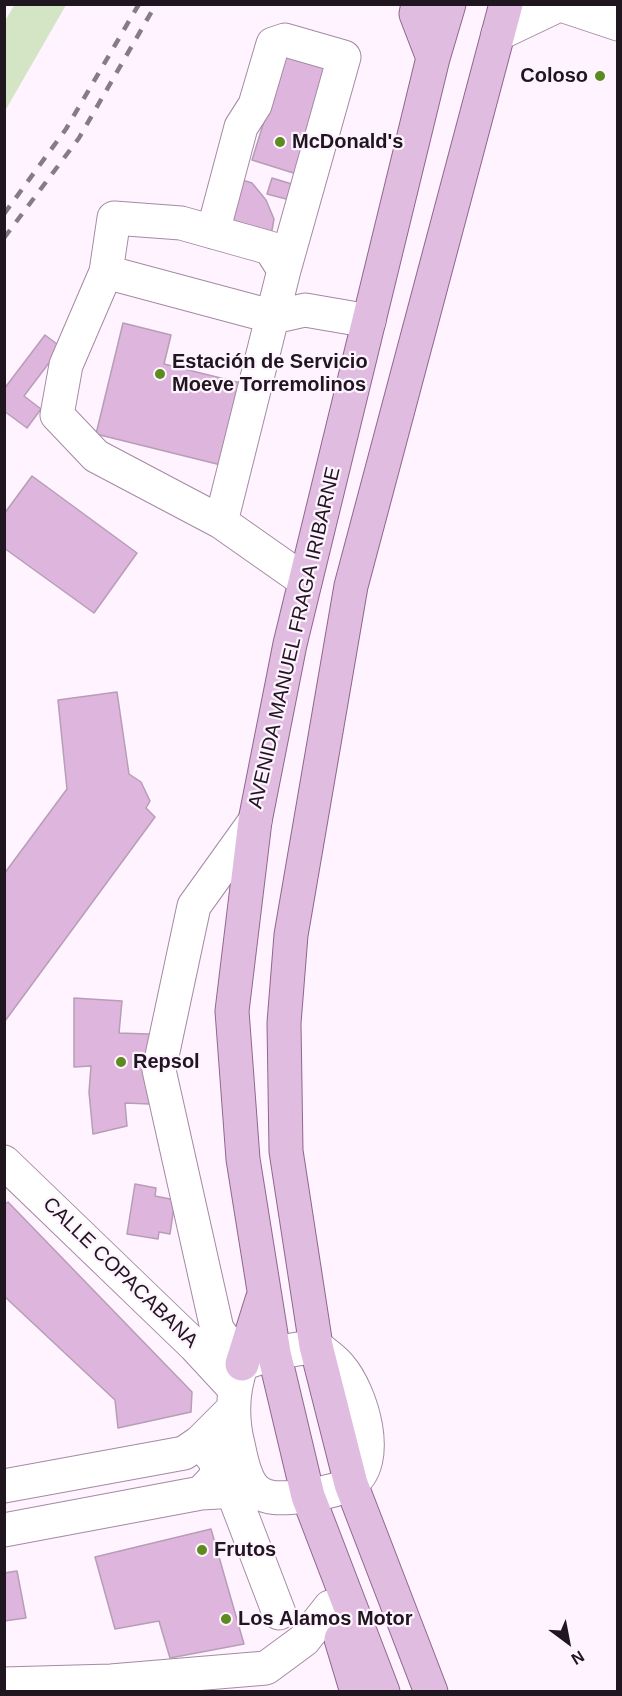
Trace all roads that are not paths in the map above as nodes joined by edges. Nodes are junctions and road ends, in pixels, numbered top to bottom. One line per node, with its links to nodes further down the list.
1 (418, 4): 6 (main road)
2 (449, 4): 6 (main road, AVENIDA MANUEL FRAGA IRIBARNE)
3 (561, 5): 4 (street); 5 (street)
4 (502, 19): 17 (main road)
5 (618, 24)
6 (433, 58): 11 (main road, AVENIDA MANUEL FRAGA IRIBARNE)
7 (213, 232): 8 (street); 8 (street); 9 (street)
8 (284, 270): 10 (street)
9 (106, 272): 10 (street); 12 (street)
10 (274, 317): 11 (street); 12 (street)
11 (369, 321): 13 (main road, AVENIDA MANUEL FRAGA IRIBARNE)
12 (221, 522): 13 (street)
13 (305, 581): 14 (main road, AVENIDA MANUEL FRAGA IRIBARNE)
14 (255, 821): 16 (main road, AVENIDA MANUEL FRAGA IRIBARNE); 21 (street)
15 (8, 1172): 21 (street, CALLE COPACABANA)
16 (264, 1293): 19 (main road, AVENIDA MANUEL FRAGA IRIBARNE); 21 (main road)
17 (307, 1296): 18 (main road); 20 (main road)
18 (316, 1346): 19 (street); 20 (street); 23 (main road)
19 (274, 1353): 21 (street); 26 (main road, AVENIDA MANUEL FRAGA IRIBARNE)
20 (341, 1367): 23 (street)
21 (236, 1386): 22 (street); 25 (street)
22 (200, 1442): 24 (street); 25 (street)
23 (359, 1472): 26 (street); 36 (main road)
24 (4, 1486)
25 (230, 1491): 26 (street); 27 (street); 30 (street)
26 (308, 1496): 28 (main road)
27 (4, 1530)
28 (327, 1549): 29 (main road); 35 (main road)
29 (330, 1607): 31 (street); 34 (main road)
30 (279, 1613)
31 (254, 1680): 33 (street)
32 (4, 1684): 33 (street)
33 (111, 1687)
34 (357, 1692)
35 (383, 1692)
36 (432, 1692)

